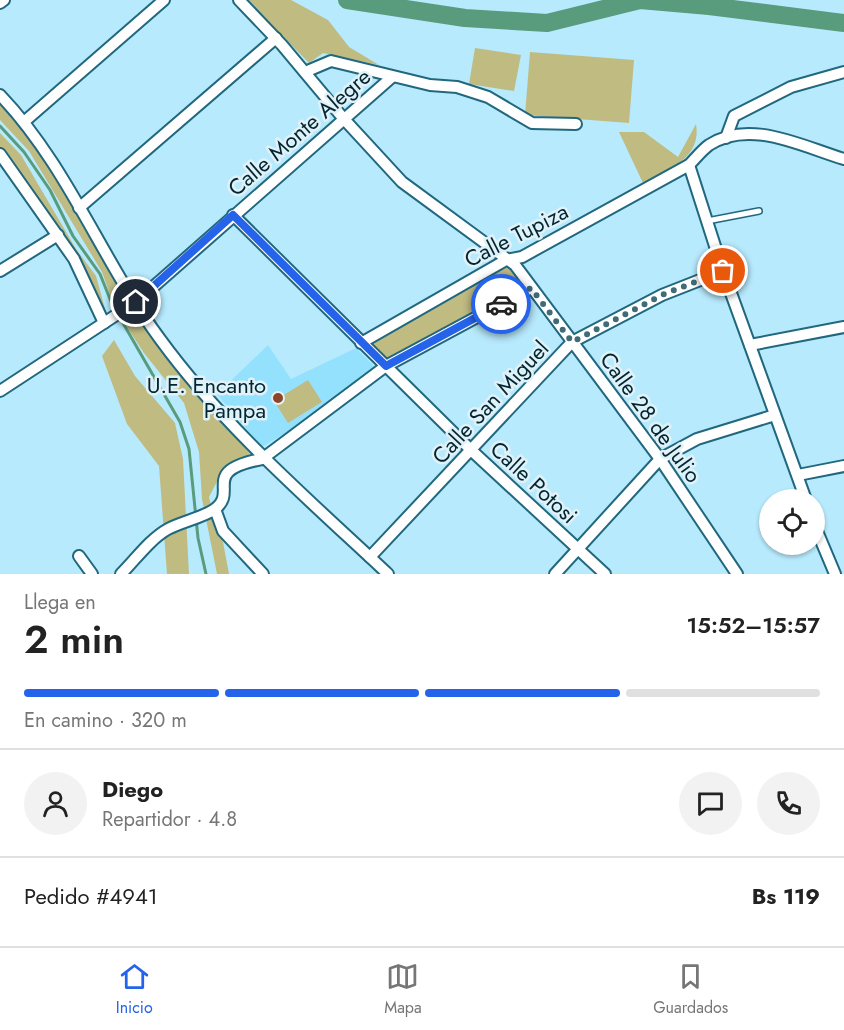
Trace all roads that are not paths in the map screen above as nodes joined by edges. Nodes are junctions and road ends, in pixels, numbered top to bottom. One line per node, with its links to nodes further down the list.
1 (4, 0): 4 (street)
2 (164, 0): 11 (street)
3 (239, 0): 5 (street, Calle 28 de Julio)
4 (0, 3)
5 (276, 38): 6 (street, Calle 28 de Julio); 17 (street)
6 (305, 72): 8 (street); 10 (street, Calle 28 de Julio)
7 (844, 72): 13 (street)
8 (392, 76): 10 (street, Calle Monte Alegre); 12 (street)
9 (0, 95): 11 (street)
10 (343, 118): 19 (street, Calle Monte Alegre); 22 (street, Calle 28 de Julio)
11 (25, 121): 17 (street)
12 (576, 124)
13 (726, 138): 15 (street); 16 (street, Calle Tupiza)
14 (0, 154): 21 (street)
15 (844, 160)
16 (689, 165): 20 (street); 22 (street, Calle Tupiza)
17 (79, 208): 26 (street)
18 (759, 212): 20 (lane)
19 (233, 215): 26 (street, Calle Monte Alegre); 30 (street, Calle Potosi)
20 (707, 221): 24 (street)
21 (58, 235): 23 (street); 27 (street)
22 (506, 260): 25 (street, Calle 28 de Julio); 30 (street, Calle Tupiza)
23 (0, 271)
24 (723, 271): 29 (street, Calle San Miguel); 31 (street)
25 (531, 288): 29 (street, Calle 28 de Julio); 32 (street)
26 (136, 302): 27 (street, Calle Monte Alegre); 36 (street)
27 (108, 321): 33 (street, Calle Monte Alegre)
28 (844, 327): 31 (street)
29 (572, 342): 35 (street, Calle San Miguel); 37 (street, Calle 28 de Julio)
30 (362, 343): 32 (street, Calle Potosi)
31 (750, 345): 34 (street)
32 (386, 366): 35 (street, Calle Potosi); 36 (street)
33 (0, 391)
34 (775, 415): 37 (street); 39 (street)
35 (471, 450): 42 (street, Calle Potosi); 45 (street, Calle San Miguel)
36 (262, 459): 41 (street); 45 (street)
37 (660, 459): 42 (street); 52 (street, Calle 28 de Julio)
38 (844, 466): 39 (street)
39 (798, 475): 40 (street)
40 (802, 489)
41 (216, 509): 47 (street); 48 (street)
42 (578, 549): 50 (street); 51 (street, Calle Potosi)
43 (825, 550): 53 (street)
44 (79, 556): 46 (street)
45 (370, 557): 49 (street)
46 (92, 574)
47 (121, 574)
48 (263, 574)
49 (388, 574)
50 (555, 574)
51 (605, 574)
52 (737, 574)
53 (835, 574)

